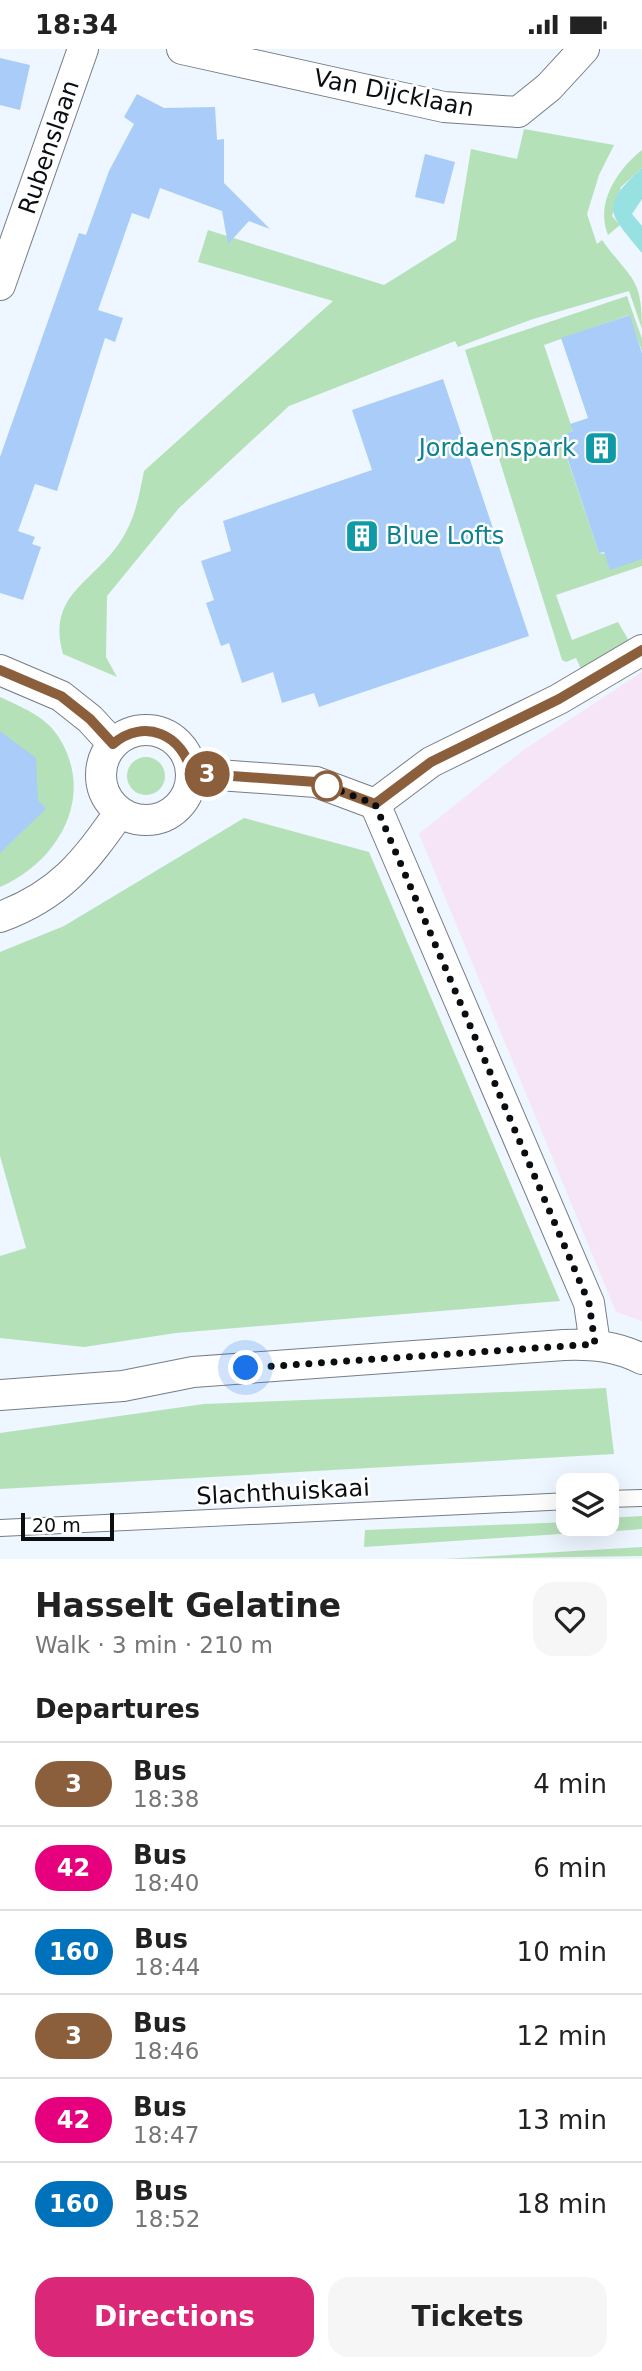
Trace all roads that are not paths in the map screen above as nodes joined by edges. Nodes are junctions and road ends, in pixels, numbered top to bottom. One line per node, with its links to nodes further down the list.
1 (83, 49): 4 (street, Rubenslaan)
2 (182, 49): 3 (street, Van Dijcklaan)
3 (584, 49)
4 (0, 285)
5 (642, 650): 9 (street)
6 (0, 670): 7 (street)
7 (113, 744): 8 (street); 10 (street)
8 (191, 773): 9 (street); 10 (street)
9 (375, 804): 12 (street)
10 (120, 812): 11 (street)
11 (0, 918)
12 (595, 1344): 13 (street); 14 (street)
13 (642, 1359)
14 (0, 1395)
15 (642, 1498): 16 (lane)
16 (619, 1499)
17 (556, 1502): 18 (lane, Slachthuiskaai)
18 (0, 1528)

